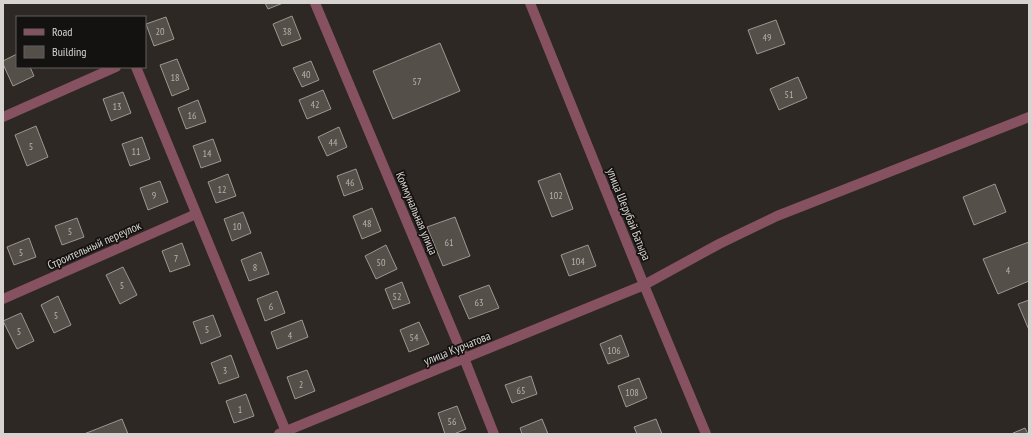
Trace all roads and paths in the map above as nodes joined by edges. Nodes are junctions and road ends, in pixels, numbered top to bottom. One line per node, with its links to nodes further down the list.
1 (315, 3): 10 (street, Коммунальная улица)
2 (530, 3): 8 (street, улица Шерубай Батыра)
3 (114, 68): 5 (street)
4 (136, 68): 7 (street)
5 (3, 117)
6 (1029, 117): 8 (street, улица Курчатова)
7 (196, 214): 9 (street, Строительный переулок); 11 (street)
8 (644, 286): 10 (street, улица Курчатова); 13 (street, улица Шерубай Батыра)
9 (3, 299)
10 (464, 358): 11 (street, улица Курчатова); 12 (street, Коммунальная улица)
11 (284, 433)
12 (494, 434)
13 (706, 434)

